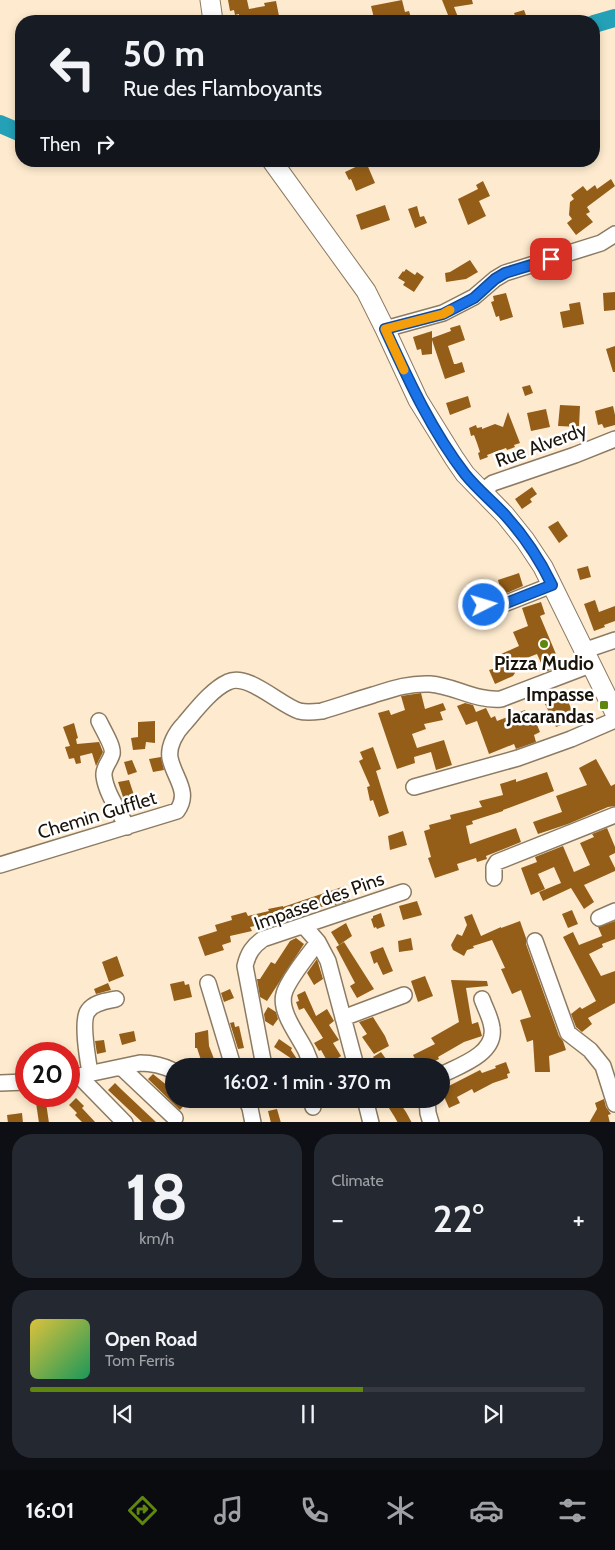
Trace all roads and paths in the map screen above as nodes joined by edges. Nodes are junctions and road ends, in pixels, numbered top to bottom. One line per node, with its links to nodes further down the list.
1 (210, 0): 2 (main road)
2 (212, 15)
3 (276, 167): 5 (main road)
4 (615, 234): 5 (street)
5 (385, 329): 7 (main road)
6 (615, 438): 7 (street, Rue Alverdy)
7 (481, 492): 8 (main road)
8 (552, 585): 9 (street); 11 (main road)
9 (484, 605)
10 (615, 640): 11 (street)
11 (587, 658): 12 (main road); 17 (street, Chemin Gufflet)
12 (615, 713)
13 (615, 720): 15 (street)
14 (99, 721): 17 (street)
15 (414, 787)
16 (615, 815): 19 (street)
17 (126, 827): 18 (street, Chemin Gufflet)
18 (0, 865)
19 (494, 878)
20 (403, 892): 23 (street, Impasse des Pins)
21 (615, 911): 22 (street)
22 (599, 918)
23 (304, 926): 25 (street); 32 (street, Impasse des Pins)
24 (535, 940): 43 (street)
25 (318, 942): 30 (street); 33 (street)
26 (208, 983): 31 (street)
27 (404, 995): 30 (street)
28 (482, 998): 38 (street)
29 (116, 999): 37 (street)
30 (343, 1018): 34 (street)
31 (231, 1058)
32 (262, 1058)
33 (309, 1058)
34 (354, 1058)
35 (165, 1066): 36 (street)
36 (121, 1067): 39 (street); 47 (street)
37 (80, 1070)
38 (450, 1070)
39 (80, 1075)
40 (80, 1076): 48 (street)
41 (15, 1082): 42 (street)
42 (0, 1083)
43 (615, 1104)
44 (250, 1108): 49 (street)
45 (367, 1108): 50 (street)
46 (428, 1108): 51 (street)
47 (175, 1118)
48 (125, 1122)
49 (253, 1122)
50 (371, 1122)
51 (431, 1122)

